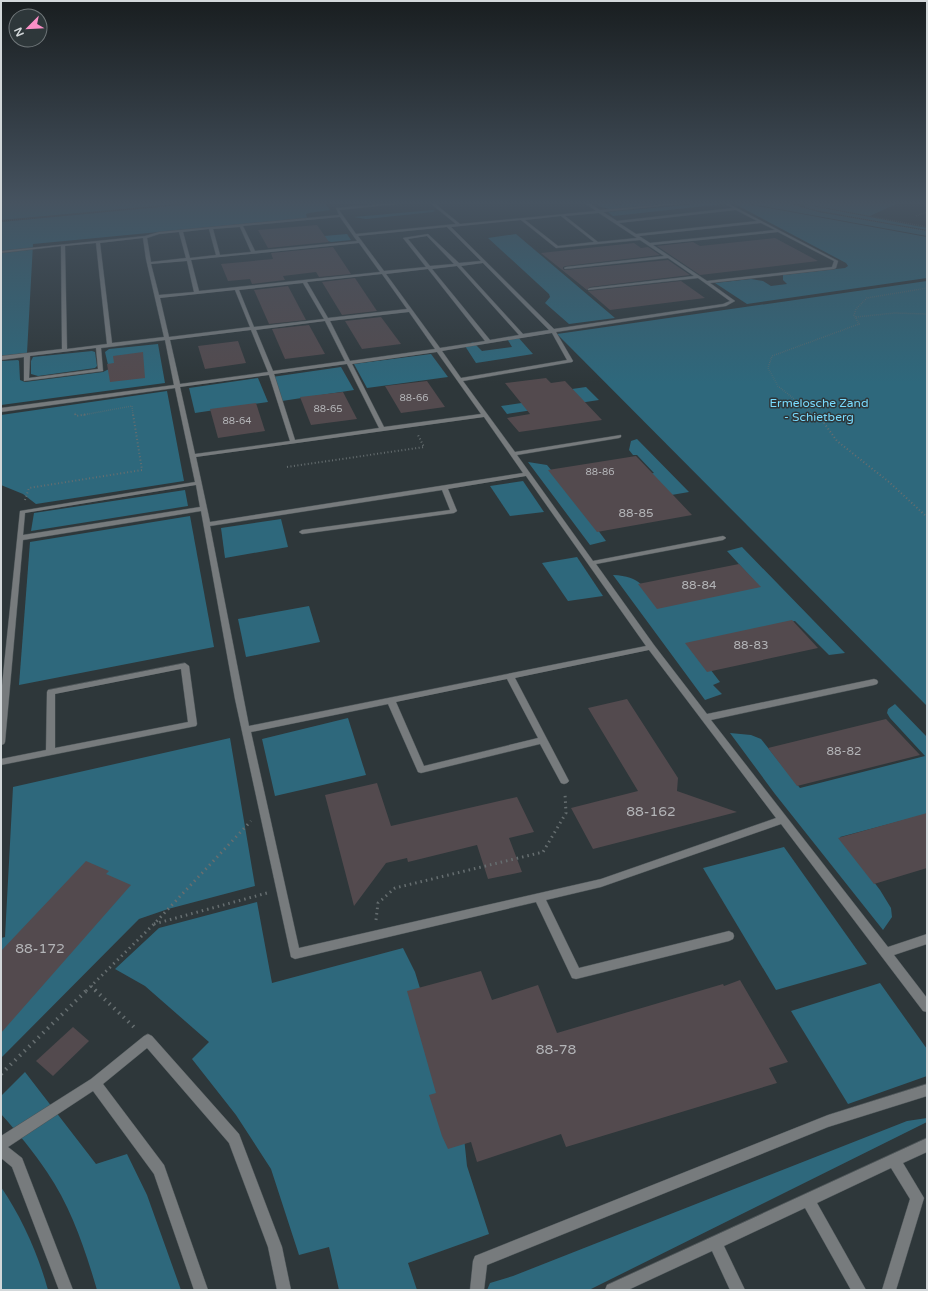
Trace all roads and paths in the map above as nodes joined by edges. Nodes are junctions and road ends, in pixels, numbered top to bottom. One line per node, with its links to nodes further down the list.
1 (63, 263): 36 (lane)
2 (100, 263): 33 (lane)
3 (149, 263): 23 (lane)
4 (189, 263): 22 (lane)
5 (376, 263): 15 (lane)
6 (425, 263): 13 (lane)
7 (467, 263): 12 (lane)
8 (484, 263): 29 (lane)
9 (610, 263): 14 (lane)
10 (677, 263): 16 (lane)
11 (835, 263): 18 (lane)
12 (458, 264): 13 (lane); 30 (lane)
13 (429, 268): 15 (lane); 32 (lane)
14 (566, 268)
15 (383, 272): 17 (lane); 24 (lane)
16 (698, 277): 18 (lane); 21 (lane)
17 (304, 281): 19 (lane); 27 (lane)
18 (706, 282): 29 (lane)
19 (236, 288): 22 (lane); 28 (lane)
20 (927, 288): 26 (path)
21 (590, 289)
22 (197, 293): 23 (lane)
23 (157, 297): 31 (lane)
24 (410, 310): 27 (lane); 35 (lane)
25 (927, 314): 26 (path)
26 (856, 317): 58 (path)
27 (327, 320): 28 (lane); 39 (lane)
28 (253, 328): 31 (lane); 40 (lane)
29 (553, 331): 30 (lane); 41 (lane)
30 (522, 336): 32 (lane)
31 (167, 339): 33 (lane); 42 (lane)
32 (489, 342): 35 (lane)
33 (110, 345): 34 (lane)
34 (98, 347): 36 (lane); 37 (lane)
35 (439, 350): 39 (lane); 41 (lane)
36 (65, 351): 37 (lane)
37 (27, 355): 38 (lane)
38 (1, 358)
39 (349, 362): 40 (lane); 47 (lane)
40 (271, 373): 42 (lane); 49 (lane)
41 (460, 380): 45 (lane)
42 (177, 386): 43 (lane); 51 (lane)
43 (72, 400): 44 (lane); 57 (path)
44 (1, 410)
45 (485, 415): 46 (lane); 50 (lane)
46 (412, 425): 47 (lane); 52 (path)
47 (382, 429): 49 (lane)
48 (619, 436): 50 (lane)
49 (293, 442): 51 (lane)
50 (513, 454): 53 (lane)
51 (192, 456): 54 (lane)
52 (287, 467)
53 (528, 474): 55 (lane); 63 (lane)
54 (198, 483): 56 (lane); 57 (lane)
55 (444, 487): 59 (lane); 60 (lane)
56 (203, 509): 59 (lane); 61 (lane)
57 (22, 512): 61 (lane)
58 (927, 517)
59 (206, 525): 69 (lane)
60 (302, 532)
61 (20, 538): 71 (lane)
62 (723, 538): 63 (lane)
63 (591, 563): 64 (lane)
64 (651, 647): 65 (lane); 68 (lane)
65 (510, 676): 67 (lane); 70 (lane)
66 (874, 682): 68 (lane)
67 (391, 700): 69 (lane); 70 (lane)
68 (705, 718): 76 (lane)
69 (246, 730): 75 (lane)
70 (543, 740): 74 (lane)
71 (1, 742)
72 (50, 752): 72 (lane); 73 (lane)
73 (1, 762)
74 (564, 781): 80 (path)
75 (263, 809): 77 (lane); 79 (path)
76 (783, 819): 78 (lane); 83 (lane)
77 (281, 890): 79 (path); 80 (lane)
78 (539, 897): 80 (lane); 81 (lane)
79 (154, 924): 84 (path)
80 (375, 935)
81 (729, 936)
82 (927, 939): 83 (lane)
83 (885, 953): 85 (lane)
84 (90, 986): 86 (path); 87 (path)
85 (927, 1008)
86 (148, 1040): 88 (lane); 99 (lane)
87 (1, 1074)
88 (95, 1083): 90 (lane); 98 (lane)
89 (927, 1090): 100 (lane)
90 (1, 1144)
91 (927, 1145): 93 (lane)
92 (1, 1150): 97 (lane)
93 (894, 1160): 94 (lane); 103 (lane)
94 (808, 1200): 95 (lane); 102 (lane)
95 (715, 1243): 96 (lane); 101 (lane)
96 (617, 1289)
97 (66, 1290)
98 (201, 1290)
99 (284, 1290)
100 (477, 1290)
101 (738, 1290)
102 (859, 1290)
103 (889, 1290)

